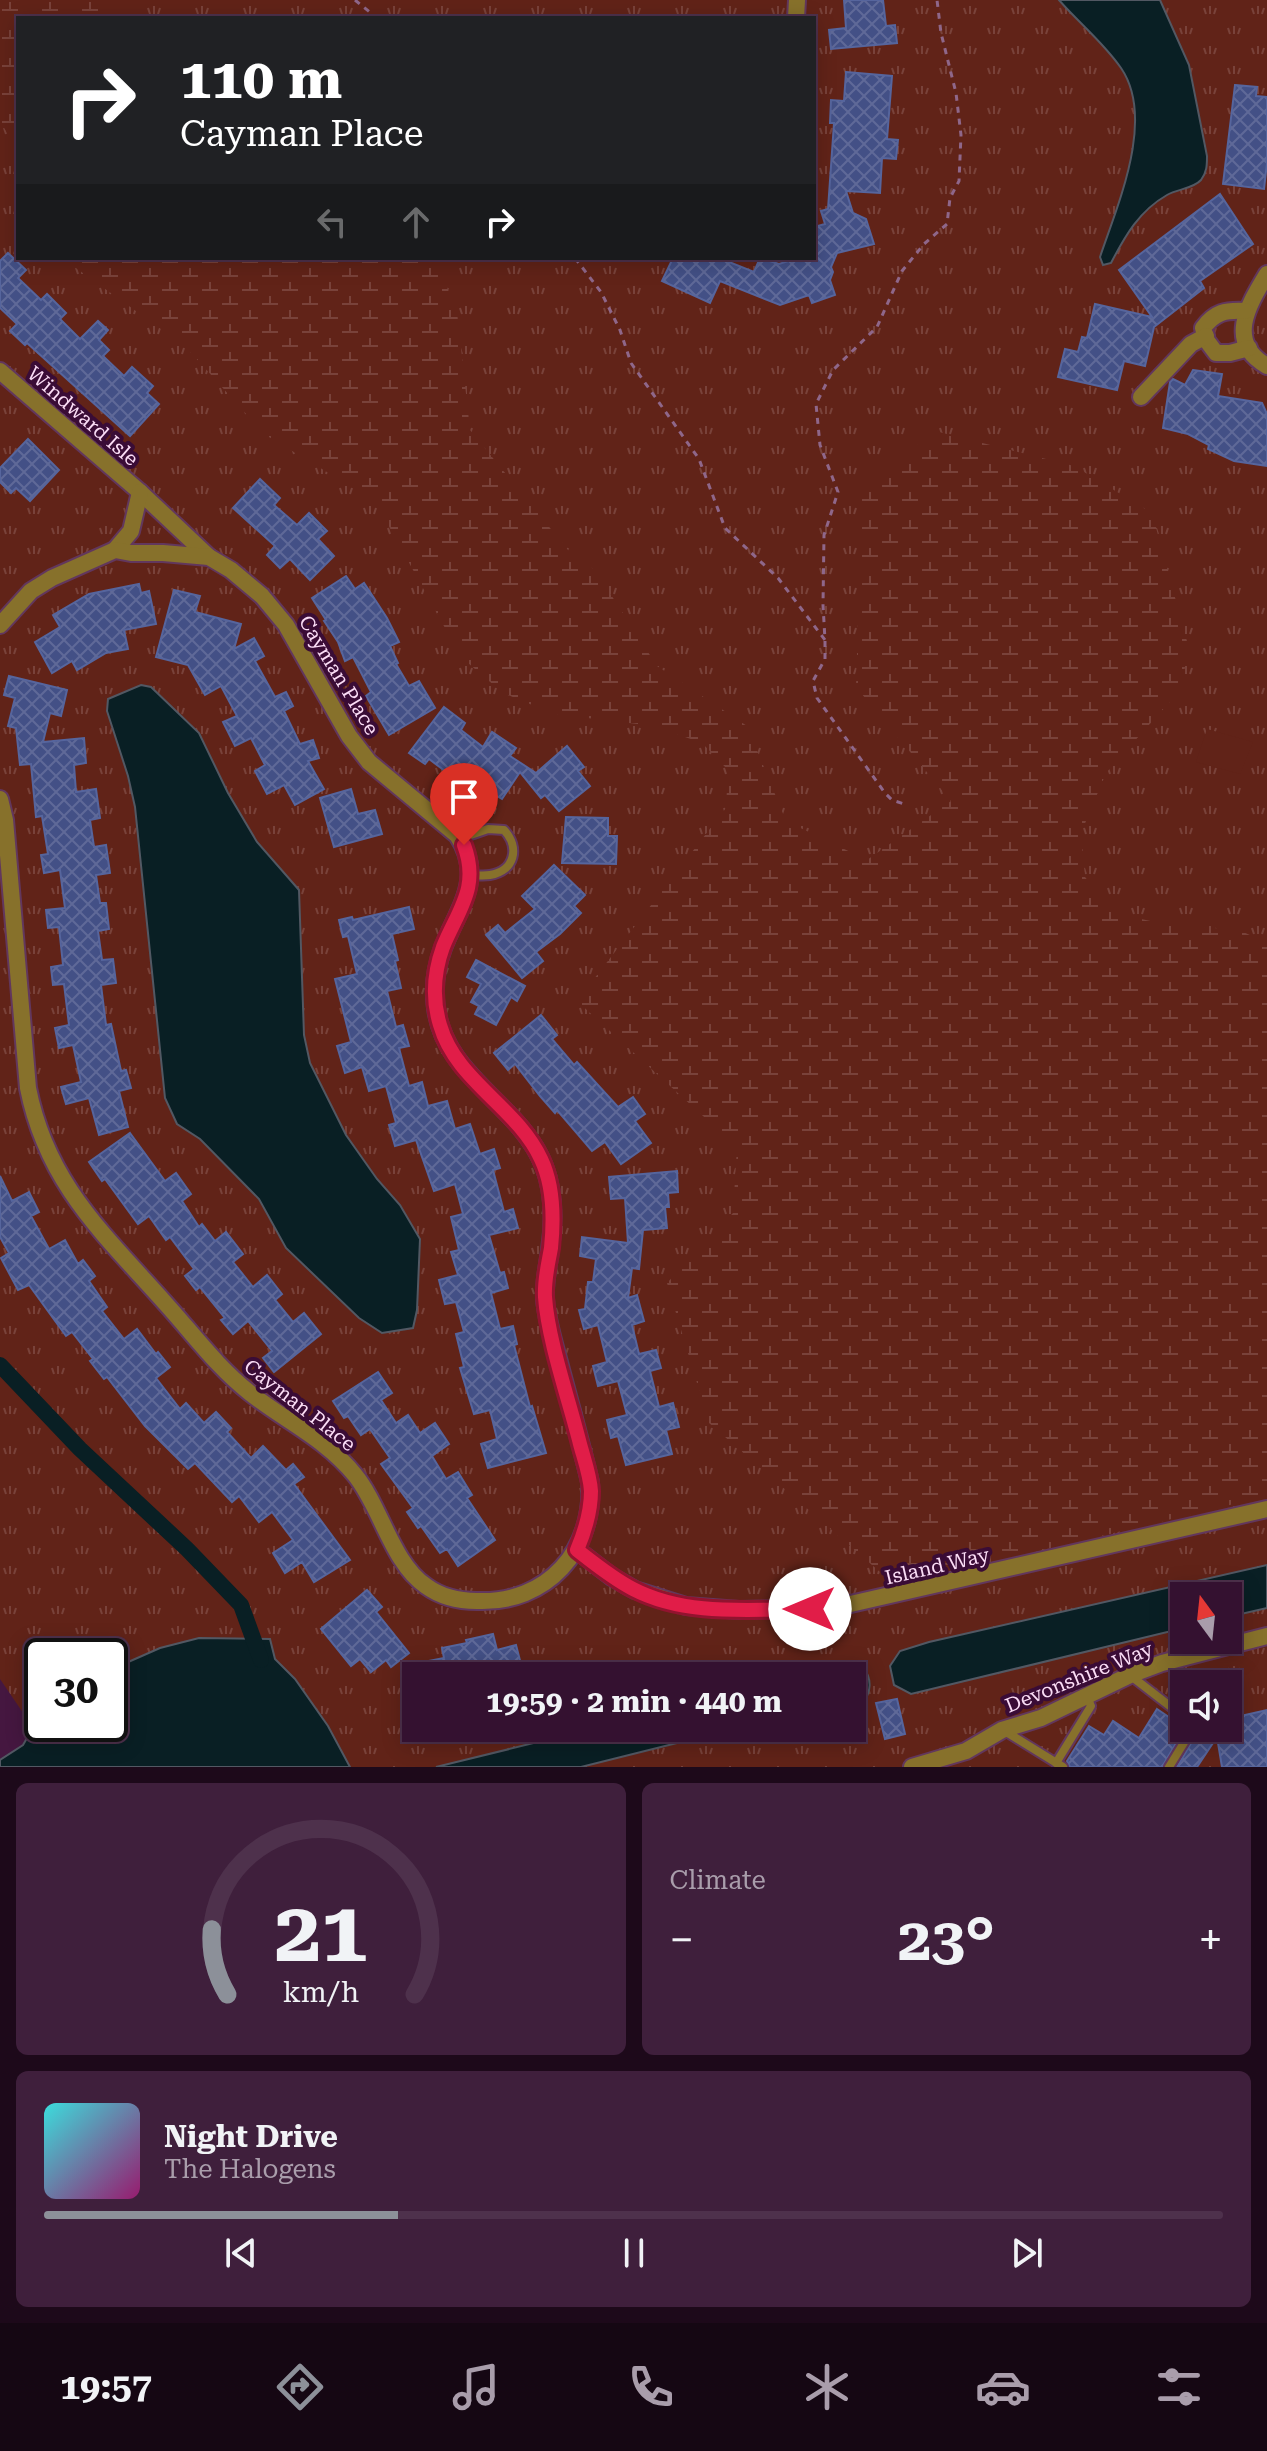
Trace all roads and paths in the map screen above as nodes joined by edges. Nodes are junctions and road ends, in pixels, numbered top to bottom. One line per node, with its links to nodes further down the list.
1 (355, 0): 3 (path)
2 (937, 0): 16 (path)
3 (375, 16)
4 (577, 260): 16 (path)
5 (1267, 274): 6 (street)
6 (1245, 311): 7 (street); 8 (street)
7 (1206, 336): 8 (street); 11 (street)
8 (1249, 348): 9 (street)
9 (1267, 366)
10 (0, 371): 12 (street, Windward Isle)
11 (1141, 397)
12 (140, 492): 13 (street, Windward Isle); 14 (street, Windward Isle)
13 (115, 550): 14 (street, Cayman Place); 15 (street, Cayman Place)
14 (209, 557): 19 (street, Cayman Place)
15 (0, 625)
16 (825, 640): 18 (path)
17 (0, 799): 22 (street, Cayman Place)
18 (904, 804)
19 (459, 839): 20 (street, Cayman Place); 20 (lane)
20 (469, 875): 22 (street, Cayman Place)
21 (1267, 1509): 22 (street, Island Way)
22 (577, 1550)
23 (1267, 1636): 24 (street, Devonshire Way)
24 (1130, 1675): 25 (street, Devonshire Way); 26 (lane)
25 (1087, 1697): 27 (street, Devonshire Way); 29 (lane)
26 (1170, 1706)
27 (1002, 1730): 29 (lane); 30 (street, Devonshire Way)
28 (1184, 1742): 31 (lane)
29 (1060, 1765)
30 (912, 1767)
31 (1169, 1767)

